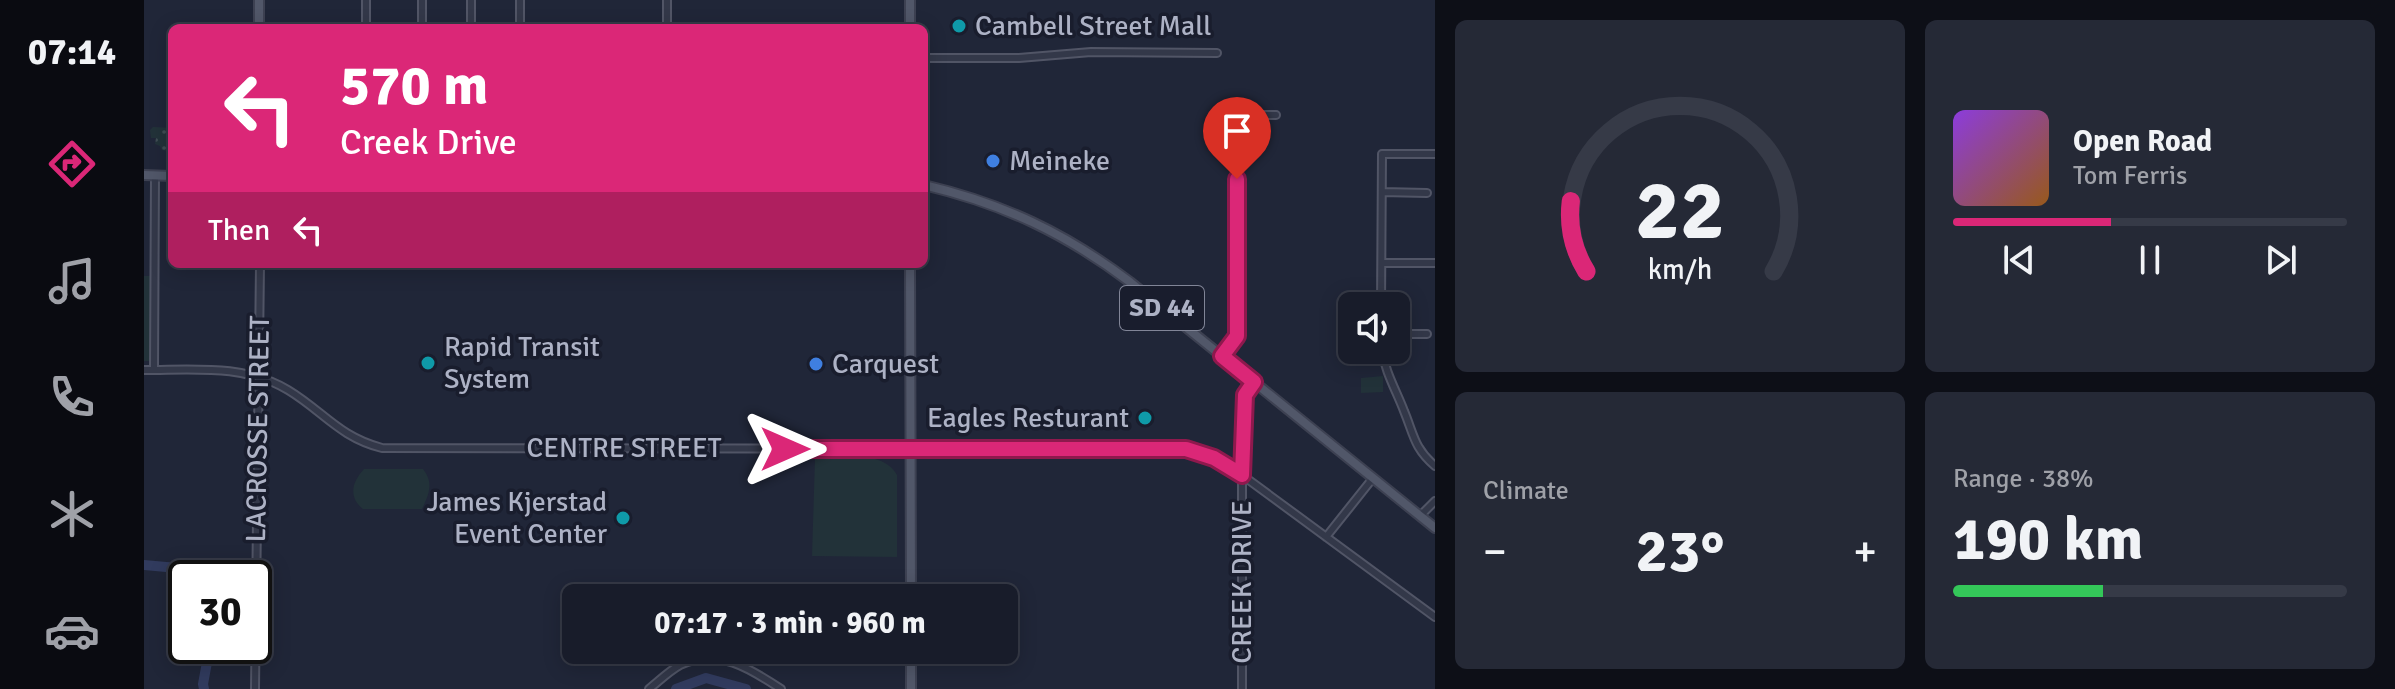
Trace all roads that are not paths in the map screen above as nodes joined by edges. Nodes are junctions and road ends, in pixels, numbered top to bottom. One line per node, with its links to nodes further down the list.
1 (259, 0): 8 (main road)
2 (366, 0): 9 (street)
3 (422, 0): 10 (street)
4 (471, 0): 11 (street)
5 (520, 0): 12 (street)
6 (667, 0): 13 (street)
7 (910, 0): 14 (main road)
8 (259, 24)
9 (366, 24)
10 (422, 24)
11 (471, 24)
12 (520, 24)
13 (667, 24)
14 (910, 24)
15 (1217, 53): 16 (street)
16 (928, 58)
17 (1276, 115): 32 (street)
18 (1435, 154): 23 (street)
19 (144, 175): 20 (main road)
20 (155, 175): 21 (main road); 35 (street)
21 (168, 176)
22 (928, 186): 32 (main road, SD 44)
23 (1382, 192): 24 (street); 25 (street)
24 (1427, 193)
25 (1382, 263): 26 (street); 29 (street)
26 (1435, 263)
27 (260, 268): 36 (street, LACROSSE STREET)
28 (910, 268): 38 (main road)
29 (1381, 292)
30 (1410, 334): 31 (street)
31 (1427, 334)
32 (1222, 356): 37 (main road, SD 44)
33 (1385, 364): 39 (street)
34 (144, 370): 35 (street)
35 (154, 370): 36 (street)
36 (260, 376): 38 (street, CENTRE STREET); 49 (street, LACROSSE STREET)
37 (1254, 382): 40 (street, CREEK DRIVE); 41 (main road, SD 44)
38 (910, 449): 40 (street, CENTRE STREET); 46 (main road)
39 (1435, 466)
40 (1242, 475): 45 (street, CENTRE STREET); 53 (street, CREEK DRIVE)
41 (1373, 478): 43 (main road, SD 44); 45 (street)
42 (1435, 501): 43 (street)
43 (1420, 516): 44 (main road, SD 44)
44 (1435, 528)
45 (1326, 537): 47 (street, CENTRE STREET)
46 (911, 584)
47 (1435, 617)
48 (911, 664): 52 (main road)
49 (255, 689)
50 (649, 689): 51 (street)
51 (781, 689)
52 (911, 689)
53 (1242, 689)

